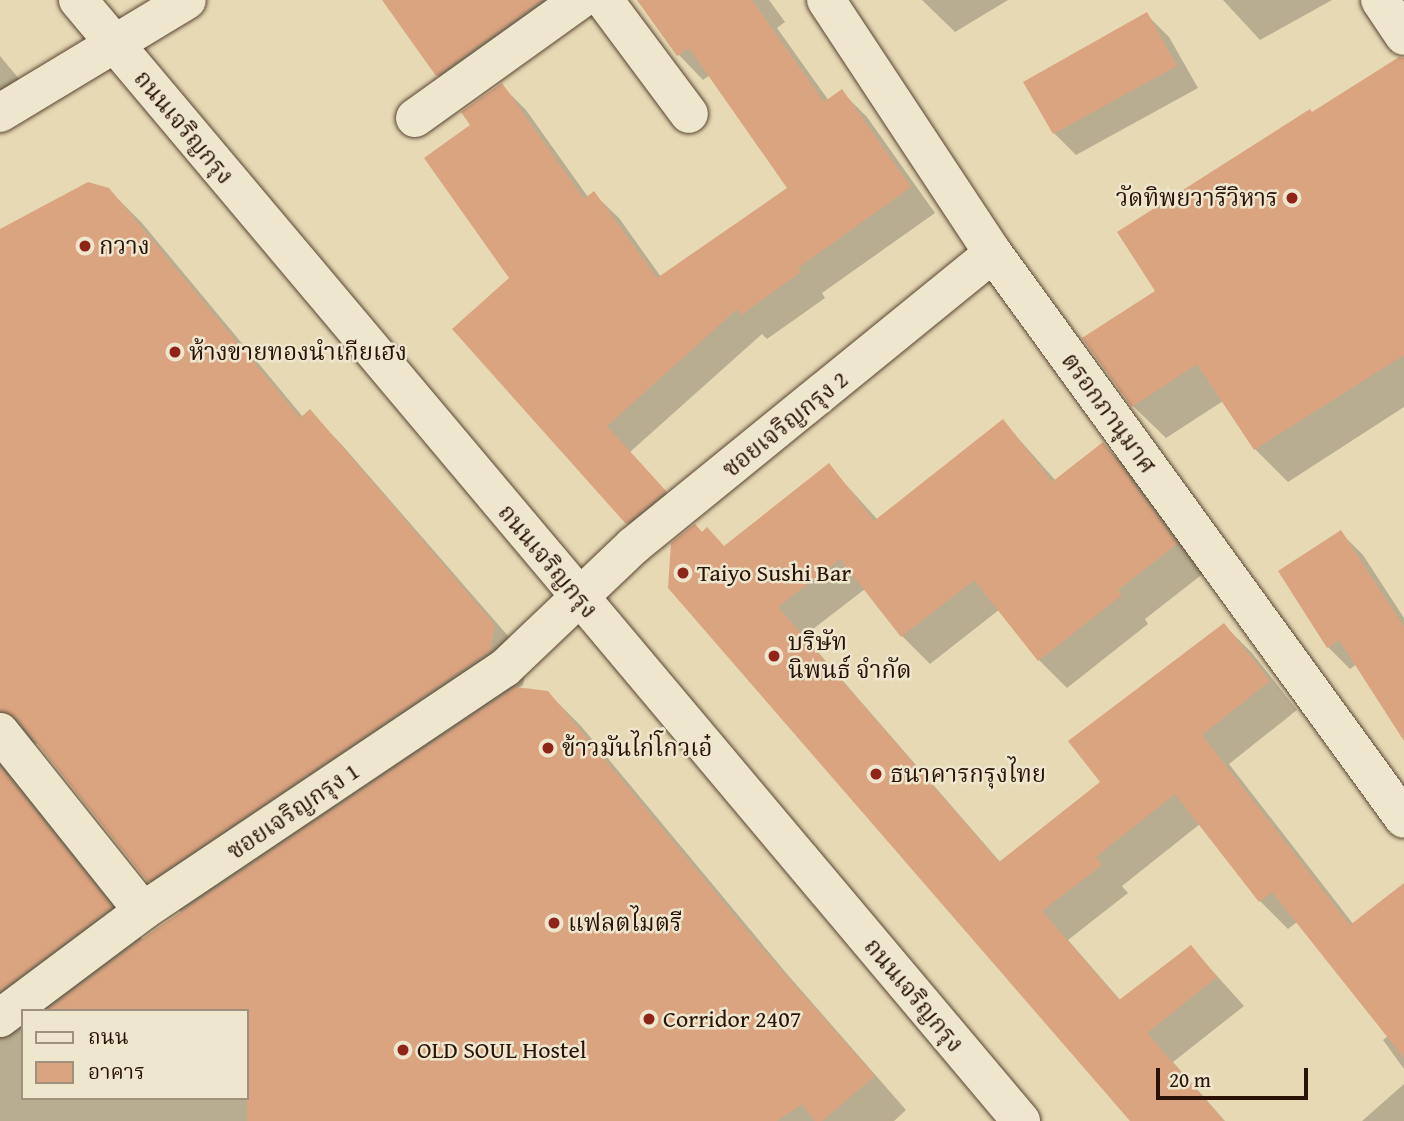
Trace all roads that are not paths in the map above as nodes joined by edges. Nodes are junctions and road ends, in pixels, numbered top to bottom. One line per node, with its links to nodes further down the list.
1 (78, 0): 8 (street, ถนนเจริญกรุง)
2 (187, 0): 8 (street)
3 (580, 0): 11 (street)
4 (604, 0): 10 (street)
5 (826, 0): 12 (street, ตรอกภานุมาศ)
6 (1380, 0): 7 (street)
7 (1404, 36)
8 (115, 44): 9 (street); 13 (street, ถนนเจริญกรุง)
9 (0, 113)
10 (689, 114)
11 (415, 118)
12 (993, 253): 13 (street, ซอยเจริญกรุง 2); 15 (street, ตรอกภานุมาศ)
13 (578, 597): 16 (street, ซอยเจริญกรุง 1); 18 (street, ถนนเจริญกรุง)
14 (0, 732): 16 (street)
15 (1404, 819)
16 (143, 911): 17 (street, ซอยเจริญกรุง 1)
17 (0, 1018)
18 (1021, 1121)

